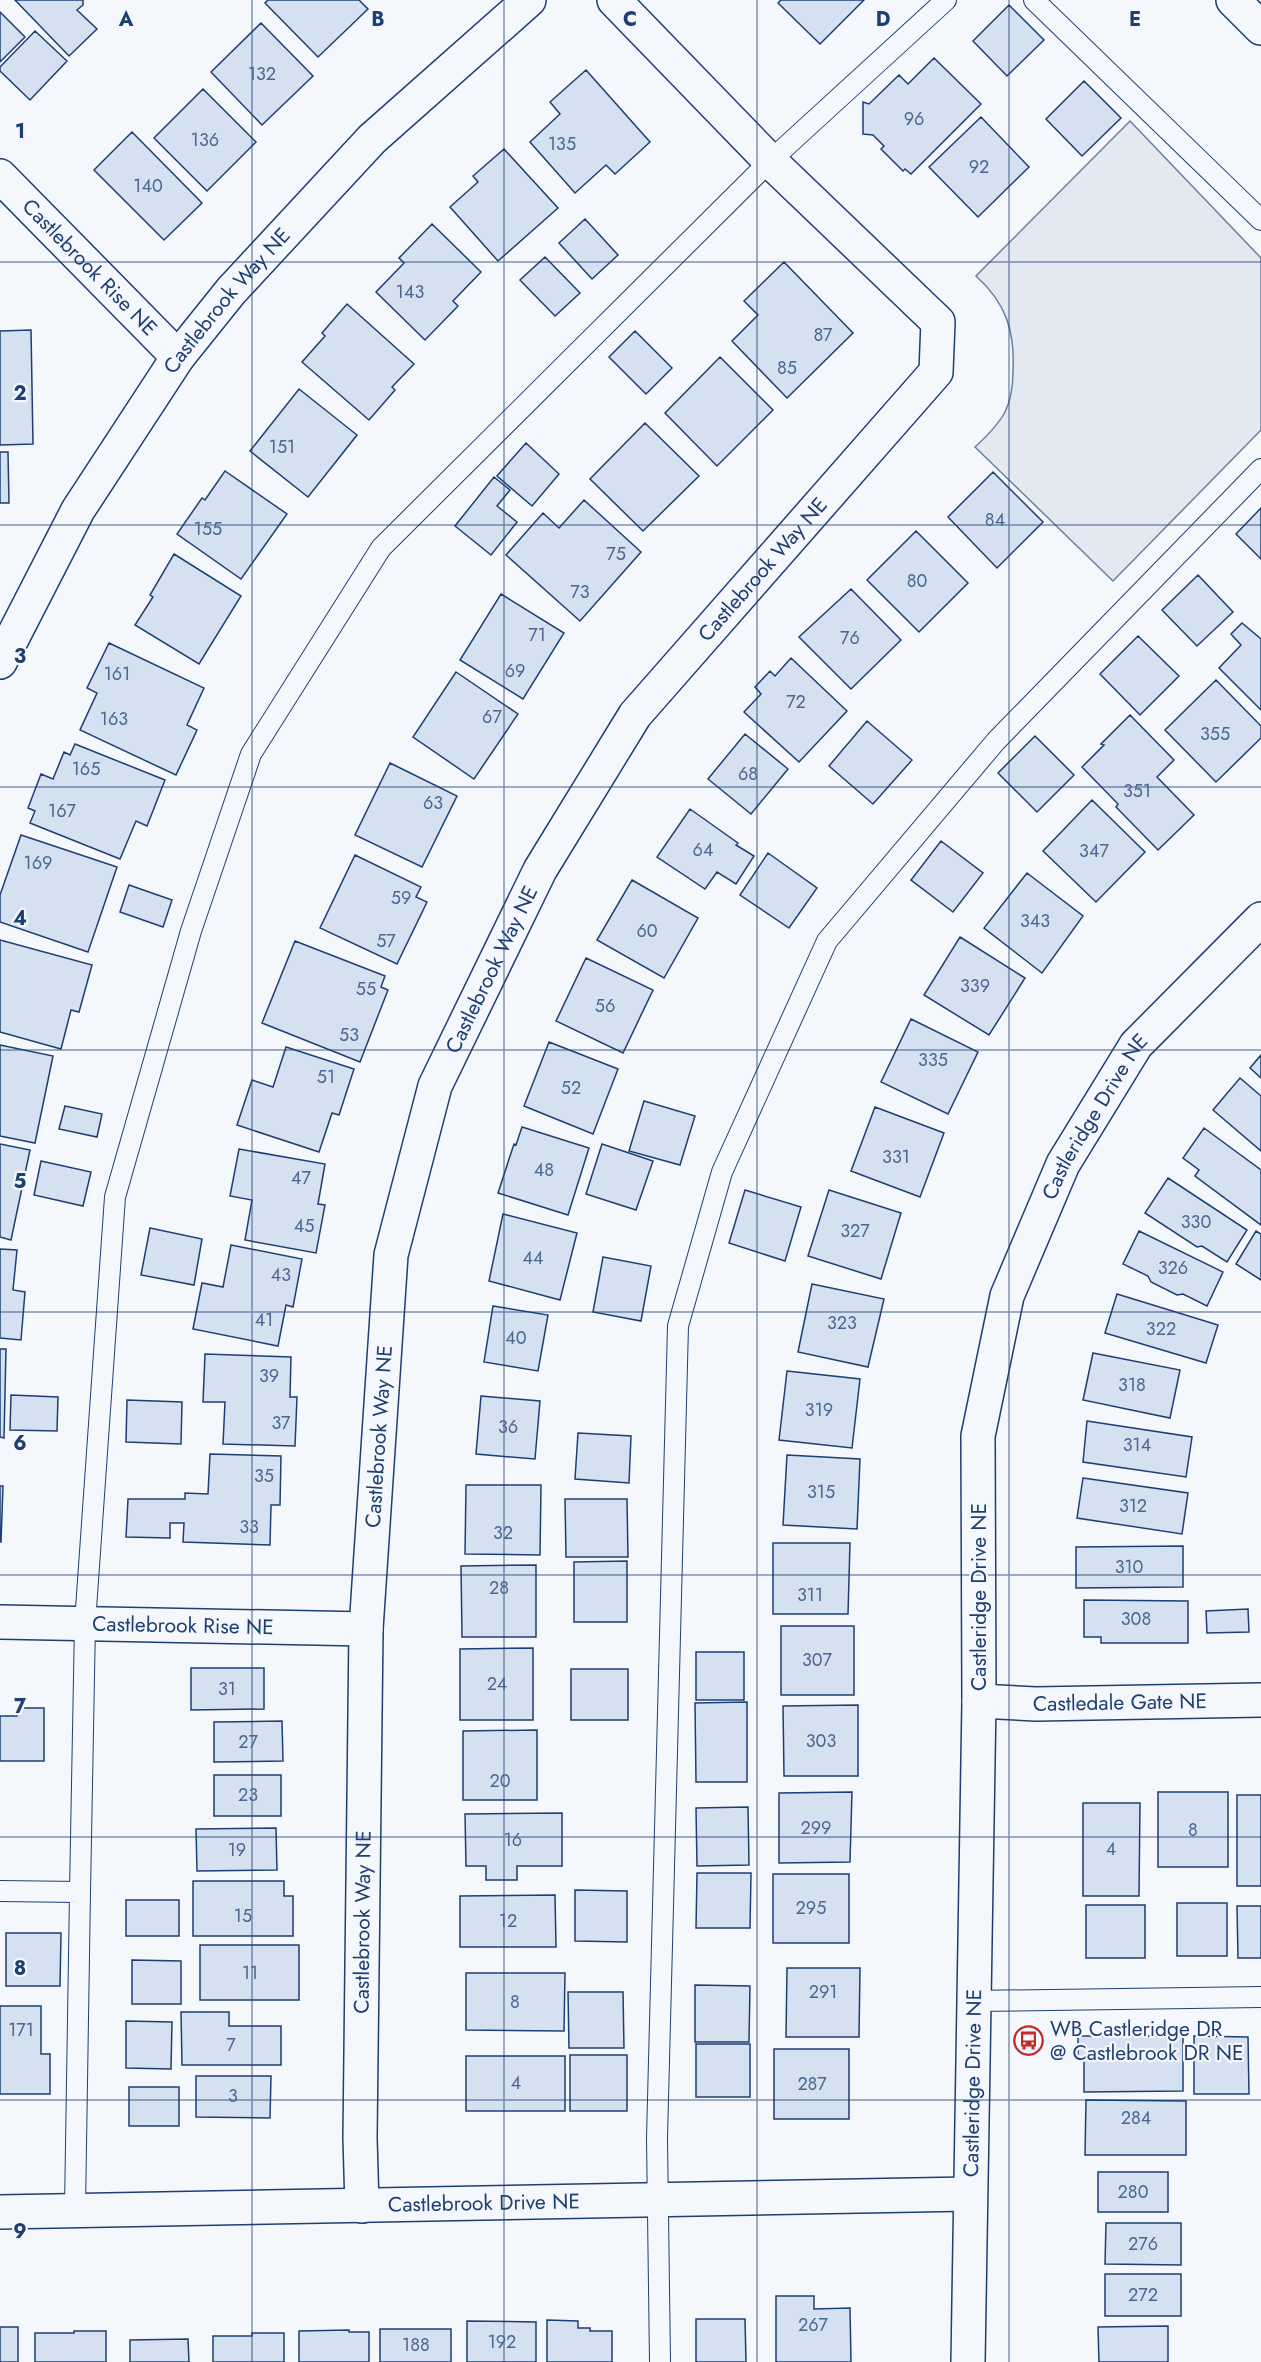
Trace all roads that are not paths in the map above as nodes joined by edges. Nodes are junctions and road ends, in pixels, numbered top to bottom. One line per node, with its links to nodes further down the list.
1 (529, 0): 10 (street, Castlebrook Way NE)
2 (614, 0): 7 (street, Castlebrook Way NE)
3 (946, 0): 7 (lane)
4 (1034, 0): 9 (lane)
5 (1233, 0): 6 (street)
6 (1261, 28)
7 (770, 161): 15 (lane); 16 (street, Castlebrook Way NE)
8 (0, 176): 10 (street, Castlebrook Rise NE)
9 (1261, 220)
10 (178, 357): 12 (street, Castlebrook Way NE)
11 (1261, 469): 24 (lane)
12 (0, 662)
13 (1261, 919): 18 (street, Castleridge Drive NE)
14 (0, 1622): 15 (street, Castlebrook Rise NE)
15 (85, 1623): 16 (street, Castlebrook Rise NE); 20 (lane)
16 (366, 1629): 25 (street, Castlebrook Way NE)
17 (1261, 1700): 18 (street, Castledale Gate NE)
18 (979, 1701): 22 (street, Castleridge Drive NE)
19 (0, 1891): 20 (lane)
20 (80, 1892): 26 (lane)
21 (1261, 1997): 22 (lane)
22 (973, 2001): 23 (street, Castleridge Drive NE)
23 (969, 2194): 24 (street, Castlebrook Drive NE); 29 (street, Castleridge Drive NE)
24 (658, 2200): 25 (street, Castlebrook Drive NE); 28 (lane)
25 (362, 2206): 26 (street, Castlebrook Drive NE)
26 (75, 2210): 27 (street, Castlebrook Drive NE)
27 (0, 2212)
28 (660, 2362)
29 (968, 2362)

